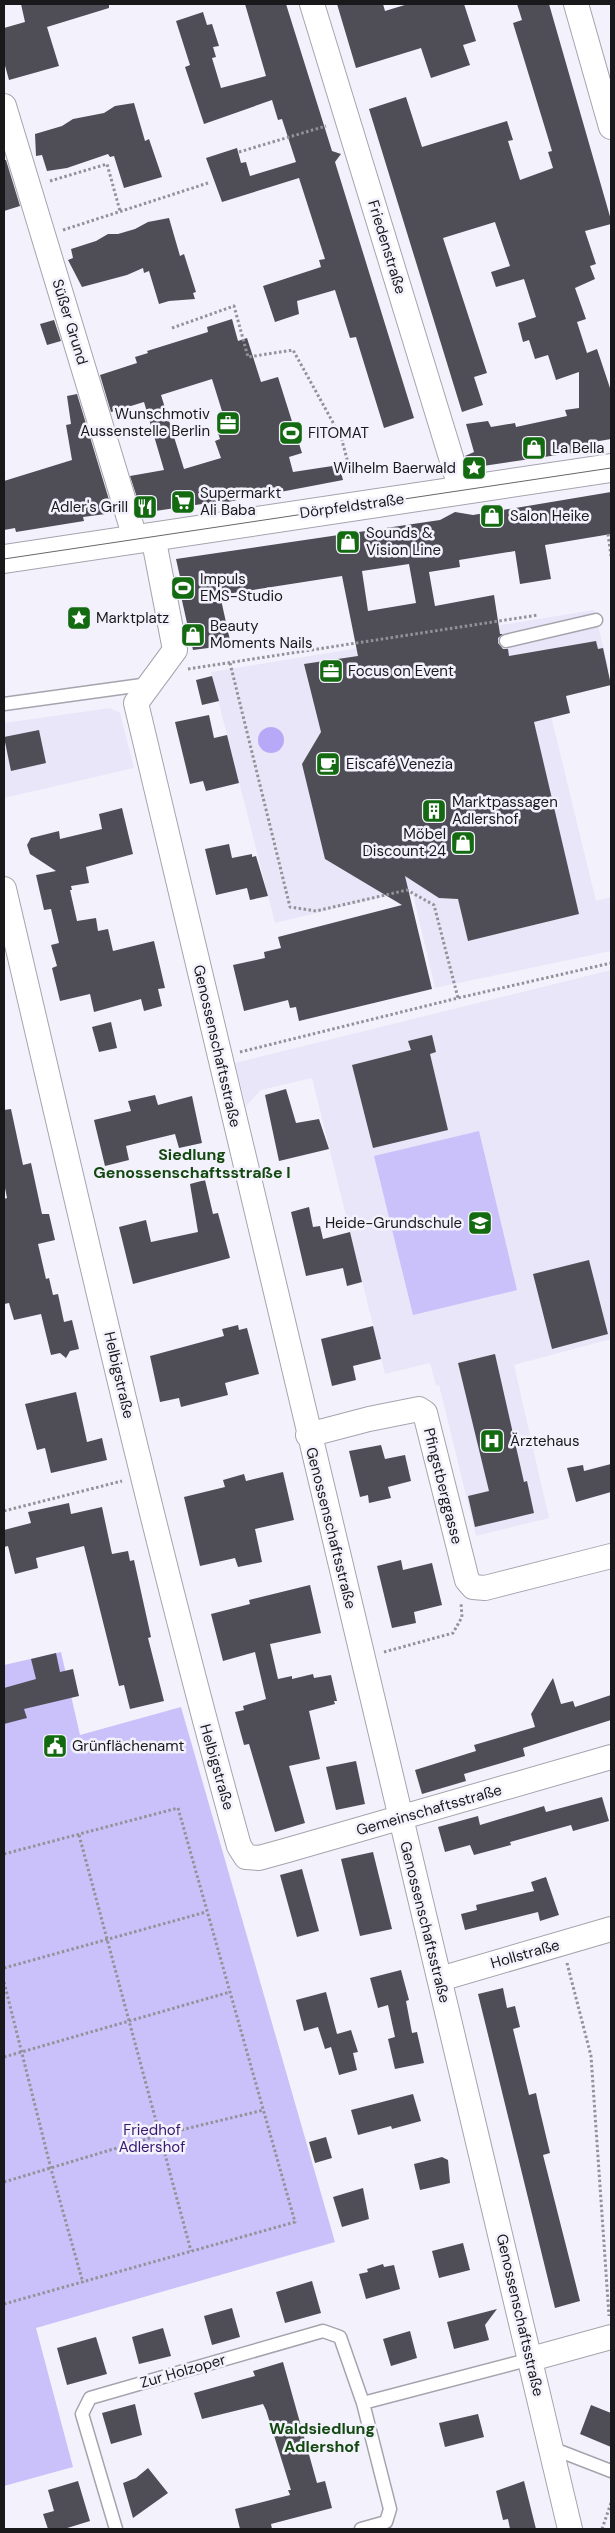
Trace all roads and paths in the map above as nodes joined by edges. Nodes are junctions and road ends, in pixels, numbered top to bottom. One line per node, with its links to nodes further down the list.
1 (312, 4): 14 (street, Friedenstraße)
2 (576, 4): 5 (street)
3 (4, 106): 8 (street, Süßer Grund)
4 (331, 124): 6 (path)
5 (611, 128)
6 (238, 152)
7 (208, 184): 9 (path)
8 (28, 188): 9 (path); 10 (street, Süßer Grund)
9 (120, 211): 10 (path)
10 (43, 236): 16 (street, Süßer Grund)
11 (172, 328): 13 (path)
12 (611, 468): 14 (street, Dörpfeldstraße)
13 (352, 477)
14 (461, 490): 16 (street, Dörpfeldstraße)
15 (608, 534): 17 (path)
16 (144, 537): 18 (street, Dörpfeldstraße); 23 (street, Genossenschaftsstraße)
17 (611, 556)
18 (4, 559)
19 (542, 614): 22 (path)
20 (596, 620): 21 (lane)
21 (506, 641)
22 (230, 663): 23 (path); 27 (path)
23 (154, 680): 24 (lane); 29 (street, Genossenschaftsstraße)
24 (4, 704)
25 (4, 889): 39 (street, Helbigstraße)
26 (611, 963): 27 (path)
27 (458, 998): 28 (path)
28 (231, 1054)
29 (308, 1435): 33 (street, Pfingstberggasse); 36 (street, Genossenschaftsstraße)
30 (126, 1480): 31 (path)
31 (4, 1511)
32 (611, 1556): 33 (street)
33 (473, 1587): 34 (path)
34 (382, 1652)
35 (611, 1757): 36 (street, Gemeinschaftsstraße)
36 (400, 1819): 39 (street, Gemeinschaftsstraße); 45 (street, Genossenschaftsstraße)
37 (79, 1835): 38 (path); 40 (path); 42 (path)
38 (4, 1854)
39 (246, 1857)
40 (206, 1912): 42 (path); 47 (path)
41 (611, 1929): 43 (street, Hollstraße)
42 (106, 1941): 44 (path); 48 (path)
43 (562, 1943): 45 (street, Hollstraße); 58 (path)
44 (4, 1968)
45 (440, 1979): 59 (street, Genossenschaftsstraße)
46 (4, 1982): 49 (path)
47 (230, 1992): 48 (path); 51 (path)
48 (130, 2022): 49 (path); 52 (path)
49 (21, 2052): 50 (path); 53 (path)
50 (4, 2057)
51 (264, 2110): 52 (path); 55 (path)
52 (160, 2135): 53 (path); 55 (path)
53 (51, 2169): 54 (path); 56 (path)
54 (4, 2182)
55 (191, 2251): 56 (path)
56 (83, 2283): 57 (path)
57 (4, 2304)
58 (610, 2326): 59 (street)
59 (531, 2358): 60 (lane); 61 (street, Genossenschaftsstraße)
60 (363, 2404): 64 (lane, Zur Holzoper); 65 (lane, Zur Holzoper)
61 (553, 2454): 62 (lane); 66 (street, Genossenschaftsstraße)
62 (611, 2471)
63 (611, 2502): 67 (path)
64 (116, 2529)
65 (361, 2529)
66 (570, 2529)
67 (602, 2529)

